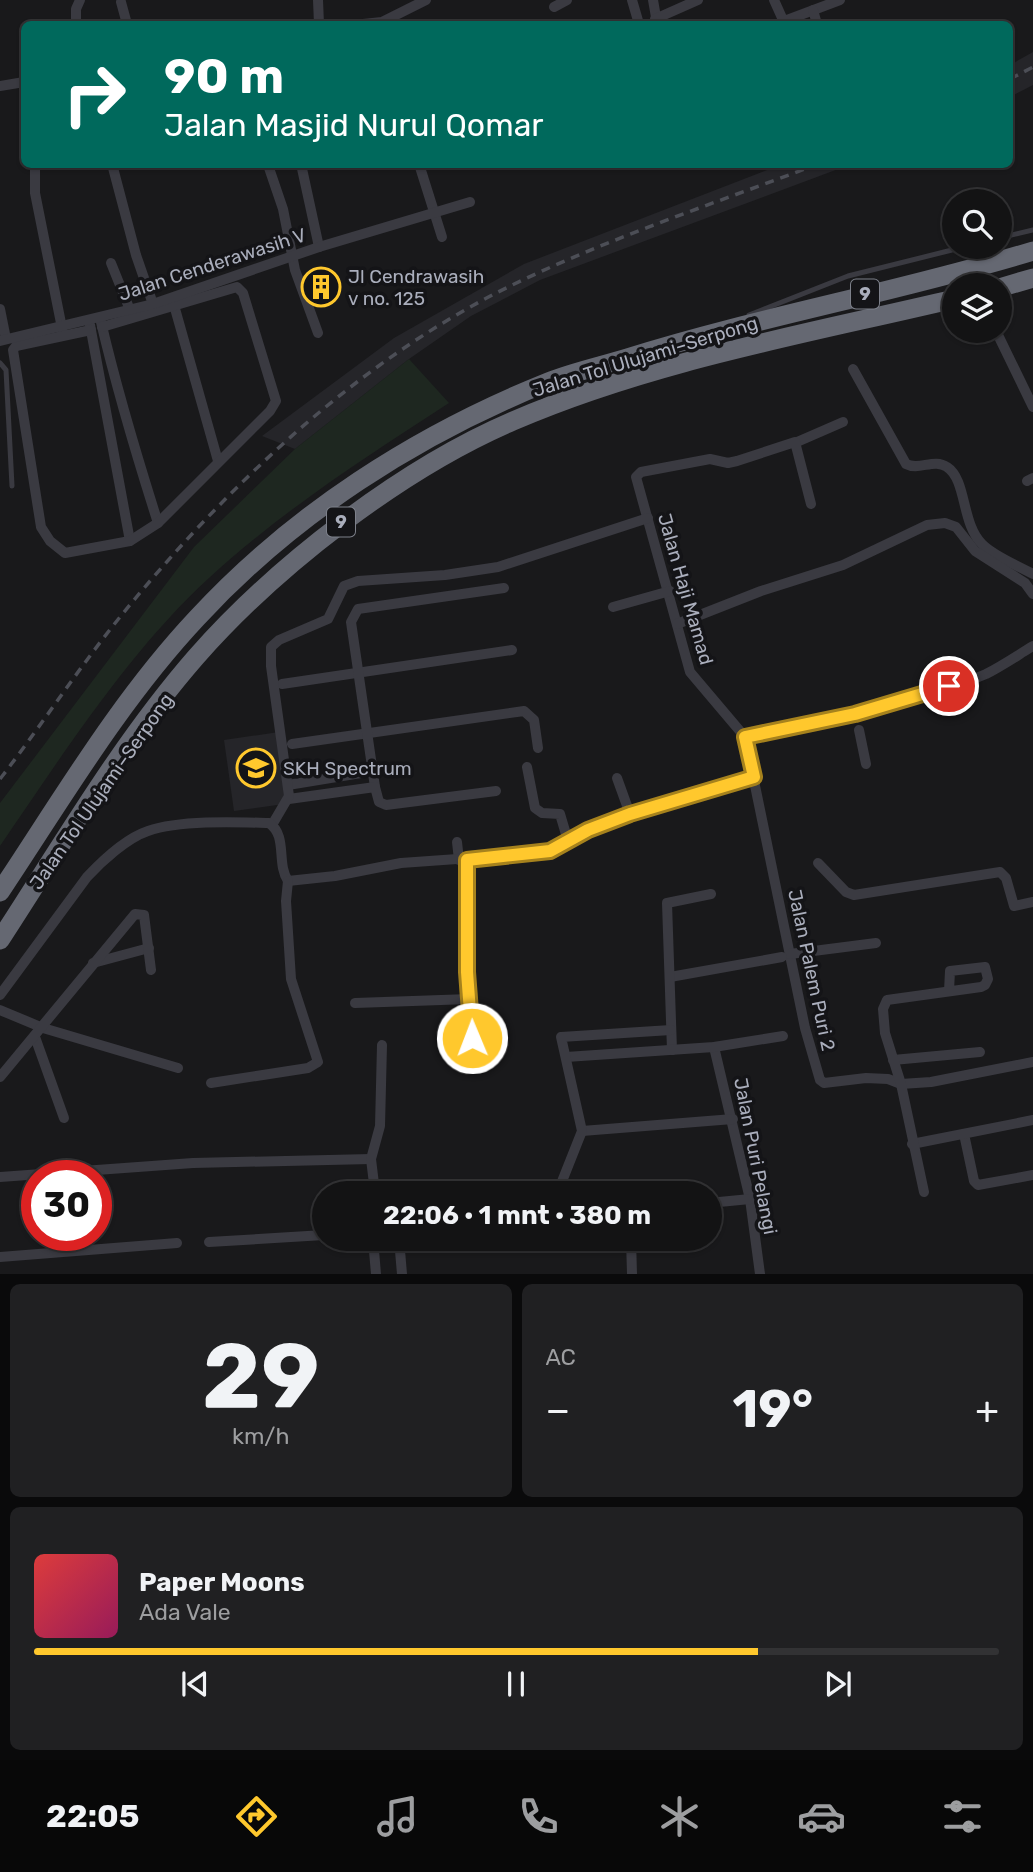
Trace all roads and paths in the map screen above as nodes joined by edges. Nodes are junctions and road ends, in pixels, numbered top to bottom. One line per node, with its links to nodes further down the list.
1 (80, 0): 13 (street)
2 (318, 0): 15 (street)
3 (426, 0): 16 (street)
4 (567, 0): 11 (street)
5 (632, 0): 17 (street)
6 (653, 0): 18 (street)
7 (698, 0): 19 (street)
8 (774, 0): 12 (street)
9 (840, 0): 12 (street)
10 (121, 2): 14 (street)
11 (554, 7)
12 (813, 10): 20 (street)
13 (76, 21)
14 (126, 21)
15 (319, 21)
16 (387, 21)
17 (638, 21)
18 (656, 21)
19 (658, 21)
20 (816, 21)
21 (21, 82): 22 (street)
22 (0, 86)
23 (35, 168): 46 (street)
24 (112, 168): 41 (street)
25 (269, 168): 36 (street)
26 (302, 168): 33 (street)
27 (420, 168): 29 (street)
28 (470, 202): 29 (street, Jalan Cenderawasih V)
29 (433, 212): 32 (street); 33 (street, Jalan Cenderawasih V)
30 (1033, 230): 31 (lane)
31 (1012, 235)
32 (442, 237)
33 (318, 247): 36 (street, Jalan Cenderawasih V)
34 (1033, 251): 48 (highway, Jalan Tol Ulujami–Serpong / 9)
35 (942, 252): 48 (lane)
36 (293, 258): 41 (street, Jalan Cenderawasih V); 47 (street)
37 (111, 263): 44 (street)
38 (1033, 278): 39 (highway)
39 (1012, 284)
40 (942, 302): 100 (highway, Jalan Tol Ulujami–Serpong / 9)
41 (153, 304): 44 (street, Jalan Cenderawasih V)
42 (174, 305): 45 (street); 60 (street); 60 (street)
43 (0, 309): 49 (street)
44 (130, 310): 45 (street, Jalan Cenderawasih V)
45 (96, 324): 46 (street, Jalan Cenderawasih V); 52 (street); 53 (street); 65 (street)
46 (62, 328): 49 (street, Jalan Cenderawasih V)
47 (318, 333)
48 (697, 336): 97 (highway, Jalan Tol Ulujami–Serpong / 9)
49 (3, 340)
50 (1002, 343): 55 (street)
51 (0, 363): 61 (lane)
52 (113, 365): 53 (street); 57 (street)
53 (99, 368): 58 (street)
54 (853, 369): 66 (street)
55 (1033, 407)
56 (843, 422): 59 (street)
57 (129, 432): 58 (street); 64 (street)
58 (110, 436): 65 (street)
59 (797, 442): 62 (street); 63 (street, Jalan Haji Mamad)
60 (218, 461): 64 (street)
61 (12, 486)
62 (811, 504)
63 (648, 519): 68 (street, Jalan Haji Mamad); 86 (street)
64 (158, 523): 65 (street)
65 (130, 541)
66 (1033, 575)
67 (504, 588): 74 (street)
68 (670, 591): 70 (street); 71 (street, Jalan Haji Mamad)
69 (1033, 594): 71 (street)
70 (612, 607)
71 (677, 624): 78 (street, Jalan Haji Mamad)
72 (1033, 646): 78 (street)
73 (512, 650): 74 (street)
74 (358, 673): 75 (street); 77 (street)
75 (282, 684)
76 (859, 730): 81 (street)
77 (368, 733): 79 (street); 80 (street); 83 (street)
78 (745, 737): 84 (street, Jalan Palem Puri 2)
79 (292, 744)
80 (538, 748)
81 (866, 764)
82 (527, 767): 92 (street)
83 (373, 771): 86 (street); 87 (street)
84 (754, 777): 90 (street); 103 (street, Jalan Palem Puri 2)
85 (617, 778): 90 (street)
86 (288, 785): 89 (street)
87 (375, 787): 88 (street); 89 (street)
88 (496, 790)
89 (289, 799): 91 (street)
90 (630, 814): 92 (street)
91 (272, 825): 96 (street); 108 (street)
92 (568, 841): 94 (street)
93 (457, 842): 94 (street)
94 (463, 860): 96 (street); 109 (street)
95 (818, 863): 99 (street)
96 (288, 881): 126 (street)
97 (0, 892)
98 (711, 894): 106 (street)
99 (1033, 902)
100 (0, 940)
101 (876, 943): 103 (street)
102 (149, 948): 104 (street); 104 (street); 105 (street)
103 (786, 955): 106 (street); 127 (street, Jalan Palem Puri 2)
104 (93, 963): 112 (street)
105 (151, 971)
106 (670, 977): 113 (street)
107 (949, 991): 122 (street)
108 (0, 995)
109 (471, 999): 110 (street); 120 (street)
110 (355, 1003)
111 (0, 1010): 112 (street)
112 (43, 1028): 115 (street); 124 (street)
113 (671, 1030): 118 (street); 121 (street)
114 (783, 1036): 117 (street)
115 (35, 1037): 125 (street); 128 (street)
116 (383, 1045): 134 (street)
117 (715, 1047): 118 (street); 129 (street, Jalan Puri Pelangi)
118 (672, 1050): 121 (street)
119 (980, 1052): 122 (street)
120 (469, 1053)
121 (566, 1057): 131 (street)
122 (893, 1060): 127 (street)
123 (1033, 1062): 127 (street, Jalan Palem Puri 2)
124 (178, 1068)
125 (0, 1077)
126 (211, 1083)
127 (901, 1084): 133 (street)
128 (64, 1118)
129 (733, 1119): 131 (street); 140 (street, Jalan Puri Pelangi)
130 (1033, 1120): 132 (street)
131 (582, 1131): 138 (street)
132 (964, 1134): 133 (street); 135 (street)
133 (912, 1144): 139 (street)
134 (371, 1159): 136 (street); 137 (street)
135 (1033, 1175)
136 (0, 1177)
137 (372, 1181)
138 (562, 1181)
139 (923, 1192)
140 (750, 1199): 141 (street); 152 (street, Jalan Puri Pelangi)
141 (722, 1202)
142 (312, 1236): 143 (street)
143 (209, 1242)
144 (177, 1244): 148 (street)
145 (374, 1251): 149 (street)
146 (400, 1251): 150 (street)
147 (631, 1251): 151 (street)
148 (0, 1257)
149 (376, 1273)
150 (402, 1273)
151 (632, 1273)
152 (760, 1273)

